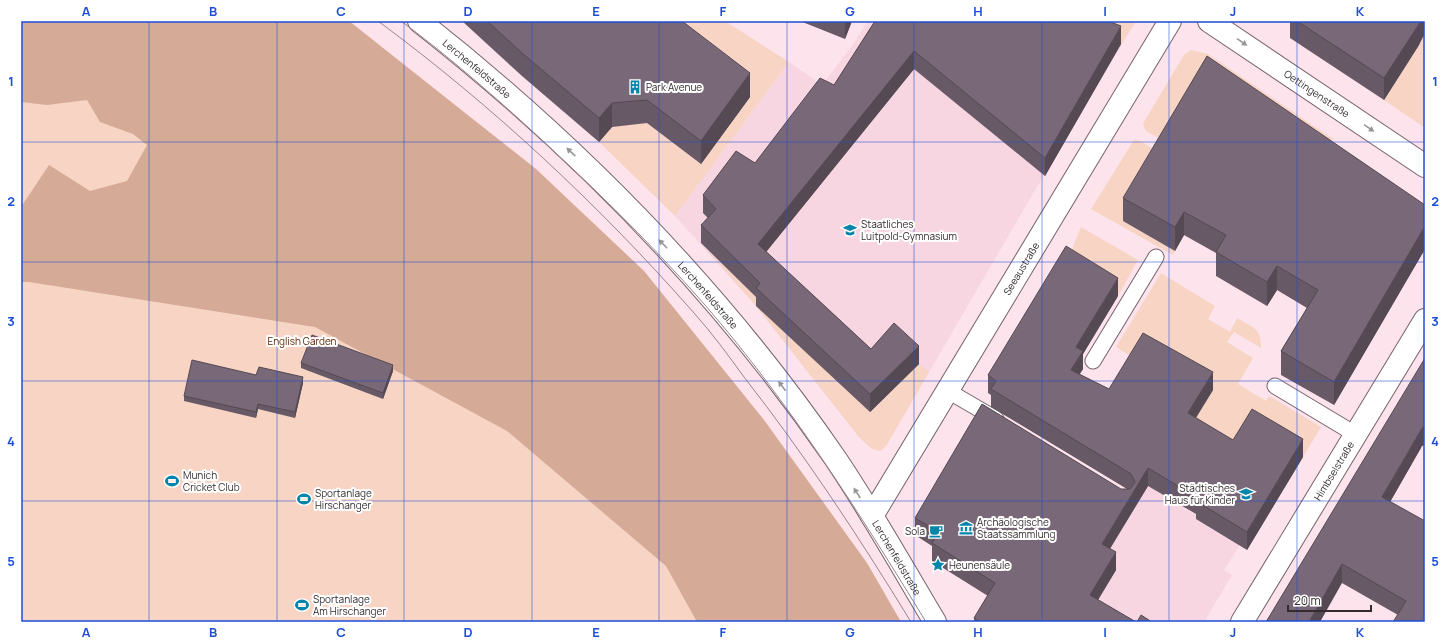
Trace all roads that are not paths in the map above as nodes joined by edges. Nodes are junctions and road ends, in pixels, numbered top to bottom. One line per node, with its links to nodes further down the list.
1 (419, 21): 12 (street, Lerchenfeldstraße, one-way to 1)
2 (1170, 21): 9 (street, Seeaustraße)
3 (1209, 21): 4 (street, Oettingenstraße, one-way to 4)
4 (1425, 166)
5 (1156, 257): 7 (lane)
6 (1425, 320): 11 (street, Himbselstraße)
7 (1093, 361)
8 (1275, 386): 11 (lane)
9 (948, 391): 10 (lane); 12 (street, Seeaustraße)
10 (1007, 426)
11 (1355, 434): 14 (street, Himbselstraße)
12 (872, 516): 13 (street, Lerchenfeldstraße)
13 (935, 622)
14 (1242, 622)

